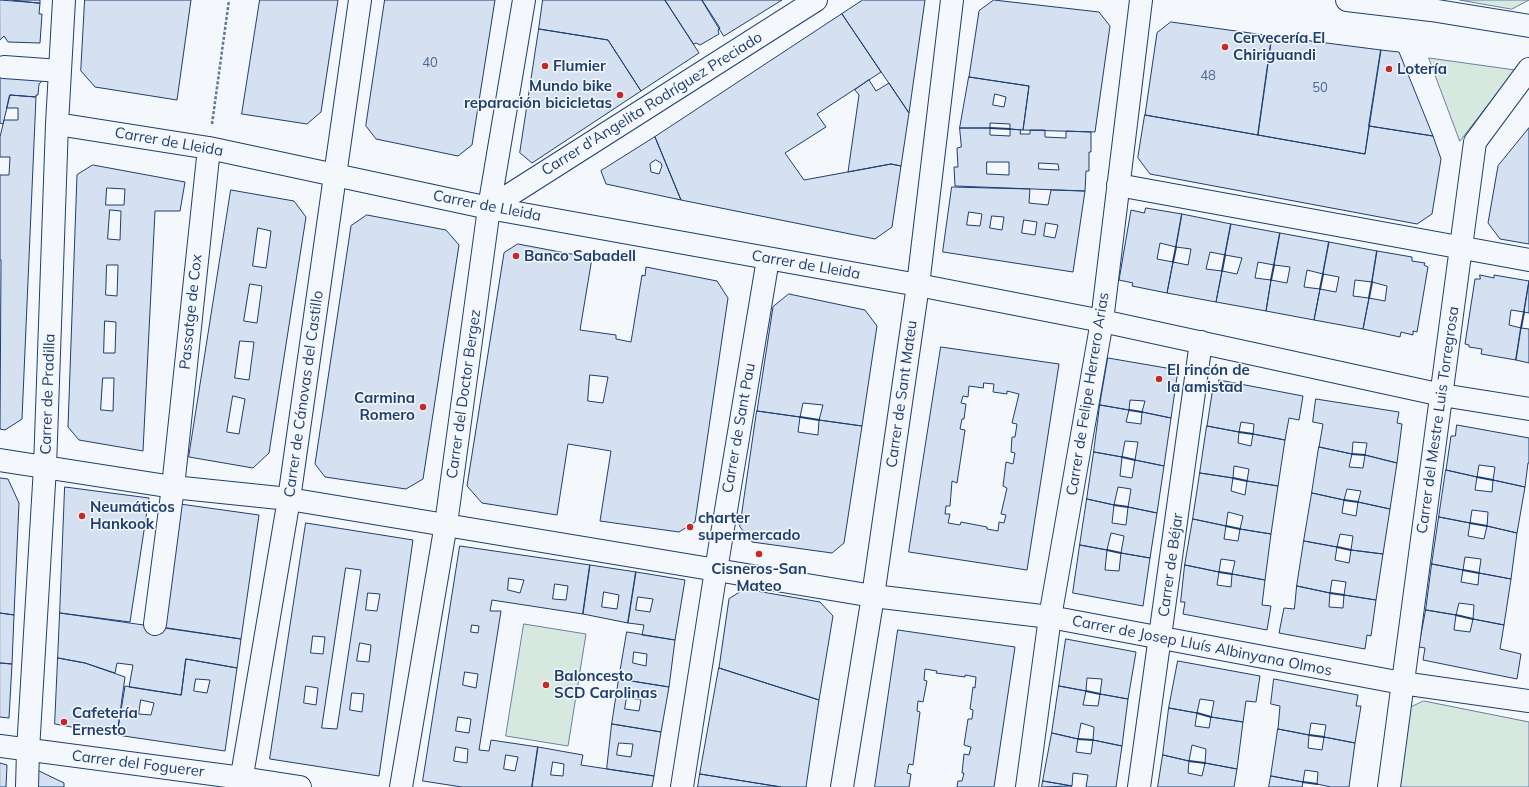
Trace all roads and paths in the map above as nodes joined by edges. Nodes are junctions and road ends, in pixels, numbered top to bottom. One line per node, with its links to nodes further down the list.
1 (64, 0): 13 (street, Carrer de Pradilla)
2 (229, 0): 15 (path)
3 (360, 0): 16 (street, Carrer de Cánovas del Castillo)
4 (524, 0): 18 (street, Carrer del Doctor Bergez)
5 (816, 0): 18 (street, Carrer d'Angelita Rodríguez Preciado)
6 (952, 0): 22 (street, Carrer de Sant Mateu)
7 (1141, 0): 17 (street, Carrer de Felipe Herrero Arias)
8 (1347, 0): 9 (street)
9 (1429, 5): 10 (street)
10 (1529, 26)
11 (4, 67): 13 (street)
12 (1529, 69): 19 (street, Carrer del Mestre Luis Torregrosa)
13 (60, 71): 14 (street, Carrer de Pradilla)
14 (57, 124): 15 (street, Carrer de Lleida); 28 (street, Carrer de Pradilla)
15 (209, 148): 16 (street, Carrer de Lleida); 29 (street, Passatge de Cox)
16 (335, 174): 18 (street, Carrer de Lleida); 30 (street, Carrer de Cánovas del Castillo)
17 (1118, 185): 19 (street); 23 (street, Carrer de Felipe Herrero Arias)
18 (489, 208): 20 (street, Carrer de Lleida); 31 (street, Carrer del Doctor Bergez)
19 (1462, 248): 21 (street); 25 (street, Carrer del Mestre Luis Torregrosa)
20 (768, 258): 22 (street, Carrer de Lleida); 32 (street, Carrer de Sant Pau)
21 (1529, 260)
22 (918, 285): 23 (street, Carrer de Lleida); 33 (street, Carrer de Sant Mateu)
23 (1102, 321): 24 (street, Carrer de Lleida); 34 (street, Carrer de Felipe Herrero Arias)
24 (1201, 342): 25 (street, Carrer de Lleida); 36 (street, Carrer de Béjar)
25 (1442, 395): 26 (street, Carrer de Lleida); 37 (street, Carrer del Mestre Luis Torregrosa)
26 (1529, 409)
27 (0, 460): 28 (street, Carrer de Josep Lluís Albinyana Olmos)
28 (46, 466): 29 (street, Carrer de Josep Lluís Albinyana Olmos); 40 (street, Carrer de Pradilla)
29 (173, 486): 30 (street, Carrer de Josep Lluís Albinyana Olmos); 35 (street, Passatge de Cox)
30 (288, 499): 31 (street, Carrer de Josep Lluís Albinyana Olmos); 41 (street, Carrer de Cánovas del Castillo)
31 (446, 524): 32 (street, Carrer de Josep Lluís Albinyana Olmos); 44 (street, Carrer del Doctor Bergez)
32 (716, 570): 33 (street, Carrer de Josep Lluís Albinyana Olmos); 45 (street, Carrer de Sant Pau)
33 (873, 596): 34 (street, Carrer de Josep Lluís Albinyana Olmos); 46 (street, Carrer de Sant Mateu)
34 (1050, 617): 36 (street, Carrer de Josep Lluís Albinyana Olmos); 47 (street, Carrer de Felipe Herrero Arias)
35 (155, 624)
36 (1161, 638): 37 (street, Carrer de Josep Lluís Albinyana Olmos); 48 (street, Carrer de Béjar)
37 (1402, 684): 38 (street, Carrer de Josep Lluís Albinyana Olmos); 49 (street, Carrer del Mestre Luis Torregrosa)
38 (1529, 701)
39 (0, 746): 40 (street, Carrer del Foguerer)
40 (28, 750): 41 (street, Carrer del Foguerer); 42 (street, Carrer de Pradilla)
41 (241, 782): 43 (street, Carrer del Foguerer)
42 (27, 787)
43 (300, 787)
44 (401, 787)
45 (682, 787)
46 (842, 787)
47 (1027, 787)
48 (1139, 787)
49 (1389, 787)

